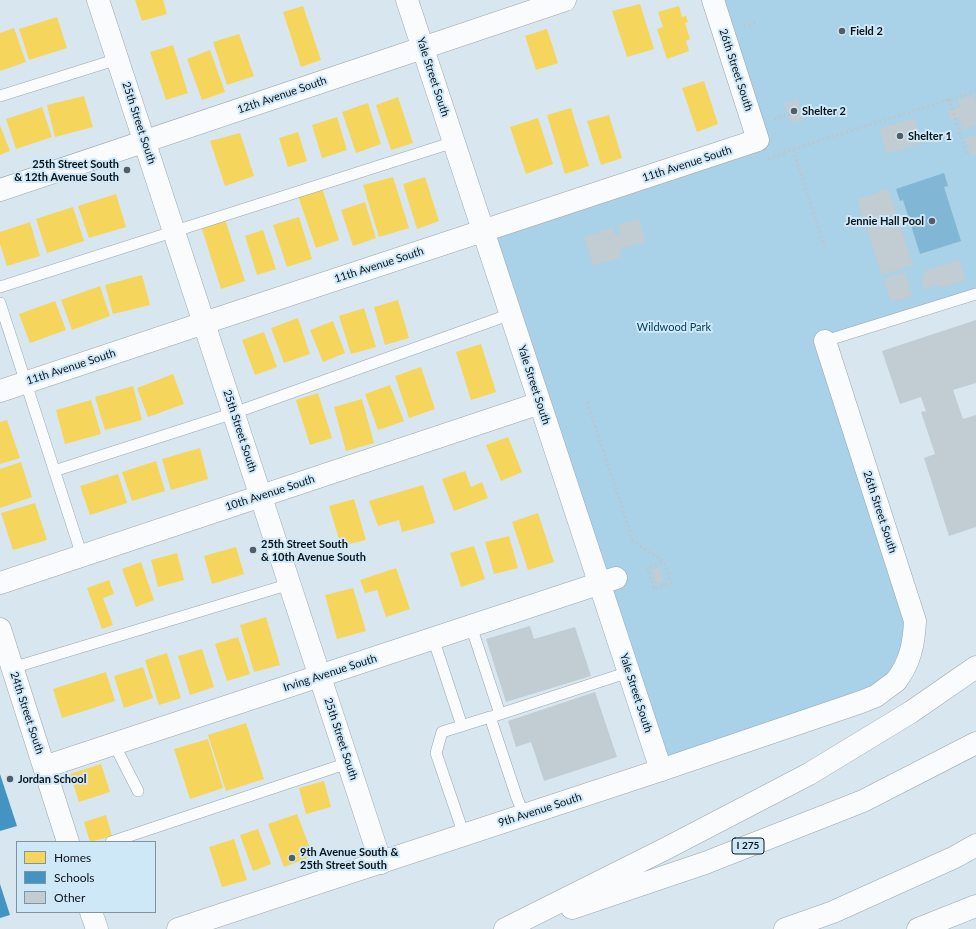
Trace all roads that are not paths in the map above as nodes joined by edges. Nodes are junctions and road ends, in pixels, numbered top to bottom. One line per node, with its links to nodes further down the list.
1 (98, 0): 6 (main road, 25th Street South)
2 (407, 0): 5 (main road, Yale Street South)
3 (565, 0): 5 (main road, 12th Avenue South)
4 (713, 0): 10 (main road, 26th Street South)
5 (423, 47): 8 (main road, 12th Avenue South); 9 (main road, Yale Street South)
6 (118, 59): 7 (lane); 8 (main road, 25th Street South)
7 (0, 96)
8 (145, 142): 11 (main road, 12th Avenue South); 13 (main road, 25th Street South)
9 (454, 142): 12 (main road, Yale Street South); 13 (lane)
10 (761, 150): 12 (main road, 11th Avenue South)
11 (0, 190)
12 (483, 230): 17 (main road, Yale Street South); 18 (main road, 11th Avenue South)
13 (174, 232): 14 (lane); 18 (main road, 25th Street South)
14 (0, 287)
15 (976, 294): 19 (lane)
16 (0, 303): 20 (lane)
17 (511, 314): 22 (main road, Yale Street South); 23 (lane)
18 (204, 323): 20 (main road, 11th Avenue South); 23 (main road, 25th Street South)
19 (825, 341): 37 (main road, 26th Street South)
20 (26, 382): 21 (main road, 11th Avenue South); 24 (lane)
21 (0, 391)
22 (540, 403): 25 (main road, 10th Avenue South); 27 (main road, Yale Street South)
23 (234, 413): 24 (lane); 25 (main road, 25th Street South)
24 (54, 471): 26 (lane)
25 (261, 496): 26 (main road, 10th Avenue South); 29 (main road, 25th Street South)
26 (82, 556): 28 (main road, 10th Avenue South)
27 (608, 581): 30 (main road, Irving Avenue South); 35 (main road, Yale Street South)
28 (0, 583)
29 (290, 584): 33 (lane); 36 (main road, 25th Street South)
30 (471, 626): 32 (main road, Irving Avenue South); 38 (lane)
31 (0, 629): 33 (main road, 24th Street South)
32 (434, 638): 36 (main road, Irving Avenue South); 39 (lane)
33 (7, 659): 43 (main road, 24th Street South)
34 (976, 667): 56 (main road)
35 (629, 672): 38 (lane); 44 (main road, Yale Street South)
36 (320, 676): 40 (main road, Irving Avenue South); 42 (main road, 25th Street South)
37 (896, 681): 44 (main road, 9th Avenue South)
38 (495, 715): 39 (lane); 46 (lane)
39 (462, 726): 47 (lane)
40 (114, 744): 43 (main road, Irving Avenue South); 45 (lane)
41 (976, 744): 57 (main road, I 275)
42 (348, 763): 49 (lane); 51 (main road, 25th Street South)
43 (44, 767): 48 (main road, 24th Street South)
44 (661, 770): 46 (main road, 9th Avenue South)
45 (138, 791)
46 (524, 815): 47 (main road, 9th Avenue South)
47 (464, 835): 51 (main road, 9th Avenue South)
48 (68, 841)
49 (114, 841)
50 (976, 845): 58 (main road)
51 (381, 863): 55 (main road, 9th Avenue South)
52 (976, 906): 59 (main road)
53 (91, 913): 54 (main road)
54 (97, 929)
55 (178, 929)
56 (505, 929)
57 (513, 929)
58 (786, 929)
59 (918, 929)

